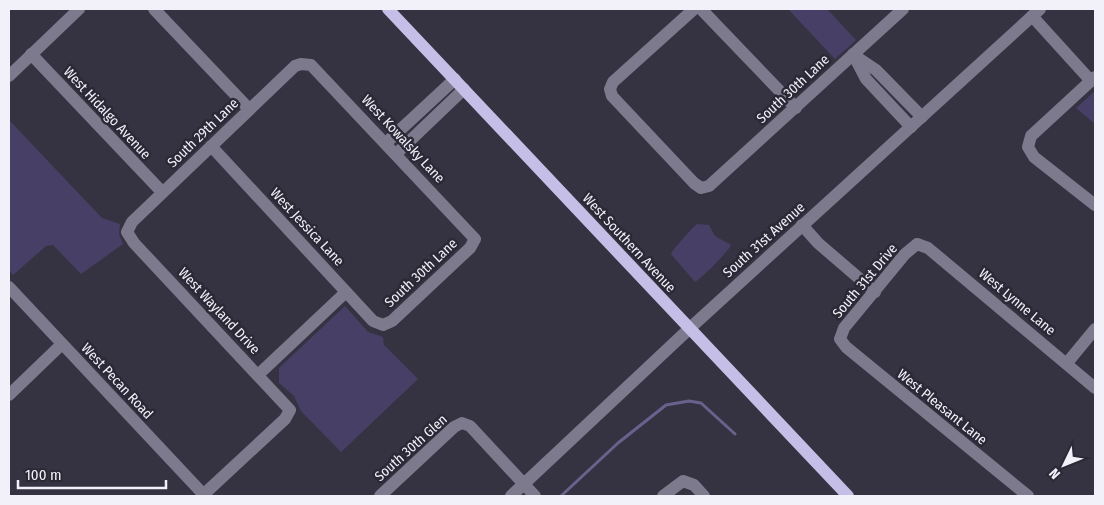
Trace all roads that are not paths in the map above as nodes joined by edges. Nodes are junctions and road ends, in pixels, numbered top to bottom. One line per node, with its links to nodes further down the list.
1 (80, 9): 8 (street)
2 (154, 9): 17 (street)
3 (388, 9): 14 (main road, West Southern Avenue)
4 (694, 9): 16 (street, South 30th Lane)
5 (701, 9): 16 (street)
6 (903, 9): 9 (street, South 30th Lane)
7 (1036, 12): 12 (street); 18 (street, South 31st Avenue)
8 (31, 54): 11 (street); 23 (street, West Hidalgo Avenue)
9 (853, 54): 13 (street); 15 (street); 16 (street, South 30th Lane)
10 (306, 63): 17 (street, South 29th Lane); 20 (street, West Kowalsky Lane)
11 (9, 76)
12 (1093, 79): 24 (street)
13 (888, 82): 15 (street); 18 (street)
14 (459, 84): 20 (street); 22 (street); 33 (main road, West Southern Avenue)
15 (878, 91): 19 (street)
16 (796, 108)
17 (249, 109): 21 (street, South 29th Lane)
18 (922, 117): 19 (street, South 31st Avenue)
19 (911, 127): 25 (street, South 31st Avenue)
20 (386, 143): 22 (street, West Kowalsky Lane)
21 (211, 146): 23 (street, South 29th Lane); 30 (street, West Jessica Lane)
22 (396, 154): 27 (street, West Kowalsky Lane)
23 (162, 192): 26 (street, South 29th Lane)
24 (1095, 205)
25 (802, 225): 31 (street); 33 (street, South 31st Avenue)
26 (128, 232): 38 (street, West Wayland Drive)
27 (475, 239): 32 (street, South 30th Lane)
28 (917, 244): 31 (street, South 31st Drive); 37 (street, West Lynne Lane)
29 (9, 287): 36 (street, West Pecan Road)
30 (346, 292): 32 (street, West Jessica Lane); 38 (street)
31 (875, 292): 35 (street, South 31st Drive)
32 (383, 325)
33 (689, 329): 41 (street, South 31st Avenue); 48 (main road, West Southern Avenue)
34 (1095, 329): 37 (street)
35 (840, 339): 49 (street, West Pleasant Lane)
36 (62, 344): 40 (street); 42 (street, West Pecan Road)
37 (1067, 363): 39 (street, West Lynne Lane)
38 (258, 374): 42 (street, West Wayland Drive)
39 (1095, 388)
40 (9, 395)
41 (524, 484): 43 (street, South 30th Glen); 44 (street, South 31st Avenue); 45 (street)
42 (203, 496)
43 (380, 496)
44 (511, 496)
45 (535, 496)
46 (663, 496): 47 (street)
47 (704, 496)
48 (848, 496)
49 (1028, 496)

